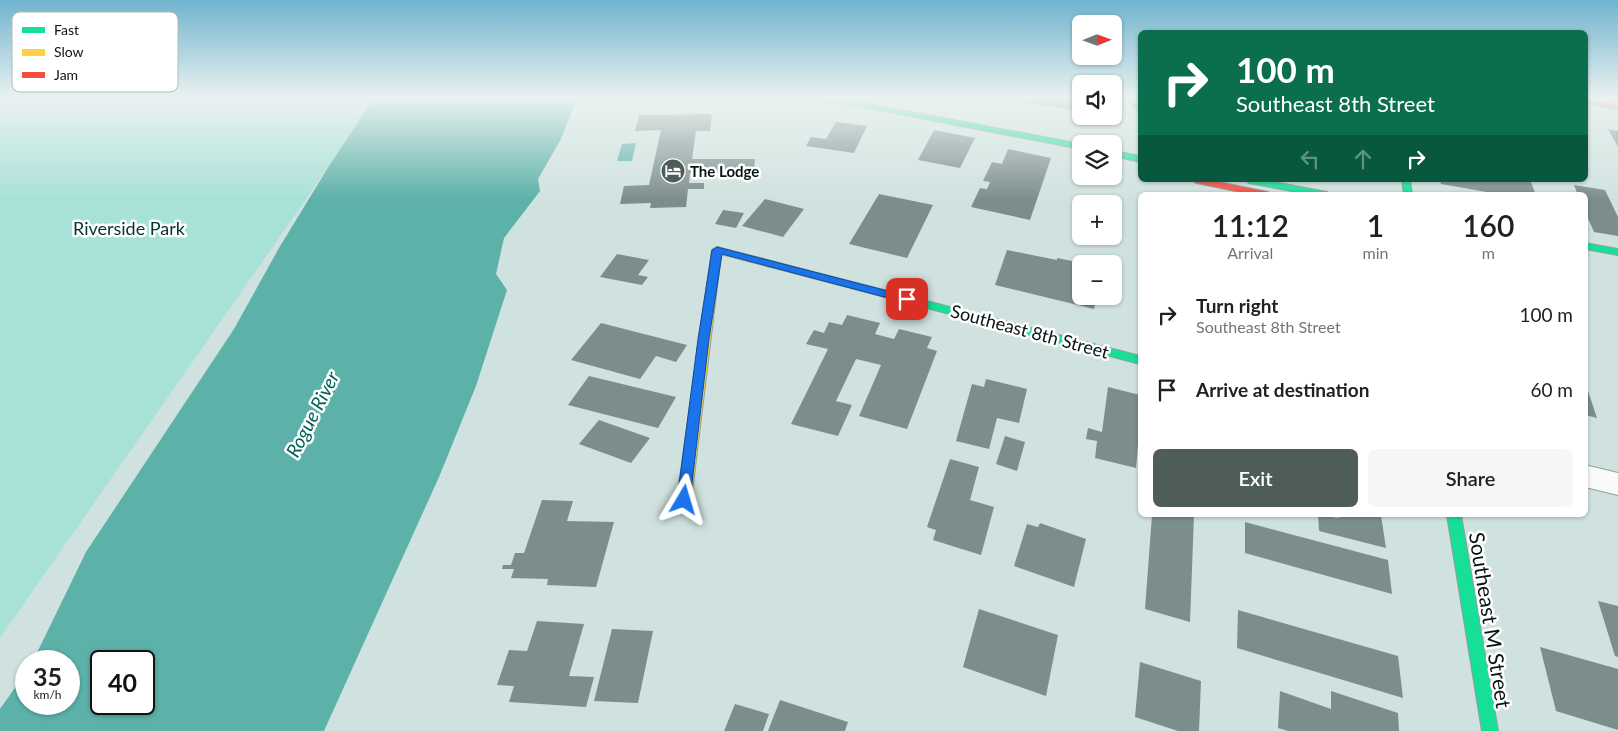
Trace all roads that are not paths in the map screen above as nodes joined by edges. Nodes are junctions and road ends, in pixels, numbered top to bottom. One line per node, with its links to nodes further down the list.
1 (1011, 132): 2 (main road)
2 (1072, 145)
3 (1122, 156): 4 (main road)
4 (1138, 159)
5 (1206, 182): 7 (main road)
6 (1259, 182): 8 (main road)
7 (1254, 192)
8 (1311, 192)
9 (1588, 247): 10 (main road)
10 (1618, 252)
11 (1138, 359): 14 (main road, Southeast 8th Street)
12 (1588, 477): 13 (street)
13 (1618, 484)
14 (684, 500)
15 (1454, 517): 16 (main road, Southeast M Street)
16 (1490, 731)

